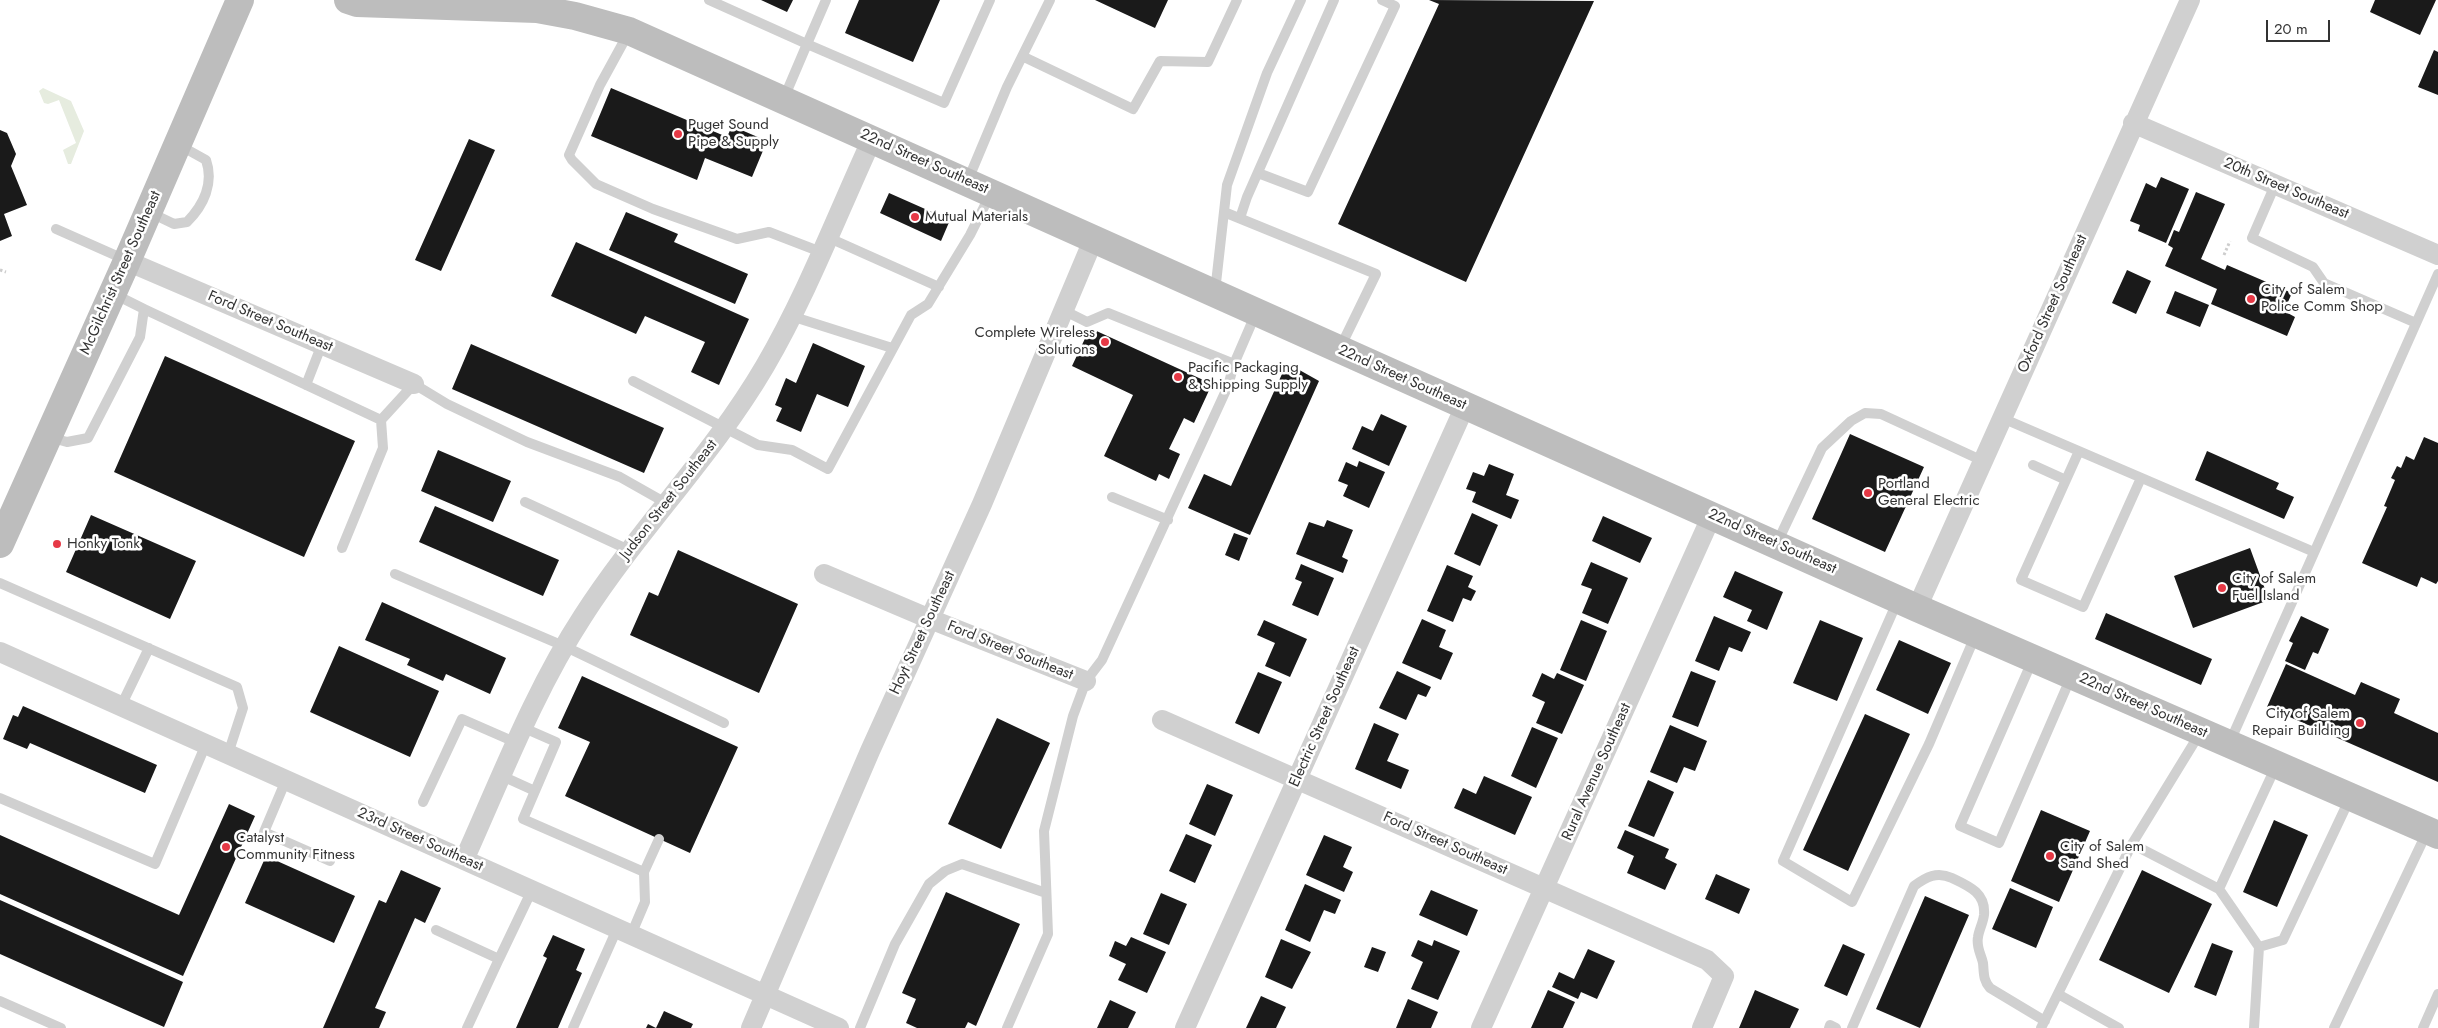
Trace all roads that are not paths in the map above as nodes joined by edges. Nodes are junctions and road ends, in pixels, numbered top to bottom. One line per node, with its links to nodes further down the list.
1 (240, 0): 19 (street, McGilchrist Street Southeast)
2 (348, 0): 12 (street, 22nd Street Southeast)
3 (709, 0): 14 (lane)
4 (826, 0): 14 (lane)
5 (990, 0): 14 (lane)
6 (1050, 0): 15 (lane)
7 (1237, 0): 15 (lane)
8 (1301, 0): 24 (lane)
9 (1334, 0): 20 (lane)
10 (1382, 0): 20 (lane)
11 (2190, 0): 17 (street, Oxford Street Southeast)
12 (538, 4): 13 (street, 22nd Street Southeast)
13 (629, 31): 16 (street, 22nd Street Southeast); 28 (lane)
14 (807, 44): 16 (lane)
15 (1024, 57): 22 (lane)
16 (783, 99): 18 (street, 22nd Street Southeast)
17 (2133, 124): 21 (street, 20th Street Southeast); 48 (street, Oxford Street Southeast)
18 (872, 139): 22 (street, 22nd Street Southeast); 28 (street, Judson Street Southeast)
19 (178, 145): 23 (street, McGilchrist Street Southeast); 23 (lane)
20 (1258, 173): 25 (lane)
21 (2275, 185): 29 (street, 20th Street Southeast); 39 (lane)
22 (980, 187): 27 (street, 22nd Street Southeast); 32 (lane)
23 (148, 212): 30 (street, McGilchrist Street Southeast)
24 (1224, 212): 25 (lane); 34 (lane)
25 (1240, 218): 42 (lane)
26 (56, 229): 30 (lane)
27 (1094, 238): 34 (street, 22nd Street Southeast); 36 (street, Hoyt Street Southeast)
28 (824, 245): 32 (lane); 38 (street, Judson Street Southeast)
29 (2438, 256)
30 (127, 261): 33 (street, McGilchrist Street Southeast); 40 (street, Ford Street Southeast)
31 (2438, 274): 39 (lane)
32 (939, 287): 41 (lane)
33 (112, 293): 35 (lane); 51 (street, McGilchrist Street Southeast)
34 (1215, 293): 37 (street, 22nd Street Southeast)
35 (144, 309): 46 (lane); 51 (lane)
36 (1063, 310): 43 (lane); 71 (street, Hoyt Street Southeast)
37 (1257, 312): 42 (street, 22nd Street Southeast); 43 (lane)
38 (791, 316): 41 (lane); 50 (street, Judson Street Southeast)
39 (2416, 323): 66 (lane)
40 (322, 344): 45 (street, Ford Street Southeast); 46 (lane)
41 (892, 348): 50 (lane)
42 (1339, 349): 47 (street, 22nd Street Southeast)
43 (1234, 364): 61 (lane)
44 (633, 382): 50 (lane)
45 (414, 384): 49 (lane); 59 (lane)
46 (306, 385): 49 (lane)
47 (1465, 406): 60 (street, 22nd Street Southeast); 89 (street, Electric Street Southeast)
48 (2002, 418): 52 (lane); 53 (street, Oxford Street Southeast)
49 (382, 420): 64 (lane)
50 (724, 428): 59 (street, Judson Street Southeast)
51 (48, 437): 62 (street, McGilchrist Street Southeast)
52 (2079, 451): 55 (lane); 56 (lane)
53 (1983, 460): 63 (lane); 70 (street, Oxford Street Southeast)
54 (2033, 466): 56 (lane)
55 (2141, 478): 56 (lane); 66 (lane)
56 (2066, 480)
57 (1112, 496): 61 (lane)
58 (525, 502): 65 (lane)
59 (666, 503): 65 (street, Judson Street Southeast)
60 (1712, 515): 63 (street, 22nd Street Southeast); 101 (street, Rural Avenue Southeast)
61 (1168, 520): 78 (lane)
62 (0, 544)
63 (1776, 544): 70 (street, 22nd Street Southeast)
64 (342, 548)
65 (629, 550): 73 (street, Judson Street Southeast)
66 (2314, 552): 85 (lane)
67 (395, 574): 73 (lane)
68 (824, 574): 71 (street, Ford Street Southeast)
69 (0, 583): 74 (lane)
70 (1908, 604): 72 (street, 22nd Street Southeast); 72 (lane)
71 (930, 619): 78 (street, Ford Street Southeast); 111 (street, Hoyt Street Southeast)
72 (1976, 634): 76 (street, 22nd Street Southeast)
73 (566, 647): 81 (lane); 83 (street, Judson Street Southeast)
74 (149, 648): 79 (lane); 86 (lane)
75 (0, 652): 79 (street, 23rd Street Southeast)
76 (2033, 658): 77 (street, 22nd Street Southeast); 77 (lane)
77 (2072, 675): 82 (street, 22nd Street Southeast)
78 (1086, 681): 104 (lane)
79 (121, 706): 84 (street, 23rd Street Southeast)
80 (1162, 720): 89 (street, Ford Street Southeast)
81 (724, 722)
82 (2201, 732): 85 (street, 22nd Street Southeast); 97 (lane)
83 (521, 736): 88 (street, Judson Street Southeast); 91 (lane); 94 (lane)
84 (206, 744): 86 (street, 23rd Street Southeast); 93 (lane)
85 (2229, 744): 87 (street, 22nd Street Southeast)
86 (228, 754): 90 (street, 23rd Street Southeast)
87 (2277, 765): 92 (street, 22nd Street Southeast); 102 (lane)
88 (502, 776): 91 (lane); 98 (street, Judson Street Southeast)
89 (1296, 779): 101 (street, Ford Street Southeast); 121 (street, Electric Street Southeast)
90 (286, 780): 98 (street, 23rd Street Southeast); 99 (lane)
91 (535, 791): 100 (lane)
92 (2350, 797): 95 (street, 22nd Street Southeast); 107 (lane)
93 (0, 798)
94 (423, 802)
95 (2433, 833): 129 (lane)
96 (659, 839): 100 (lane)
97 (2132, 844): 102 (lane); 109 (lane)
98 (464, 860): 103 (street, 23rd Street Southeast)
99 (330, 861)
100 (644, 872): 106 (lane)
101 (1545, 888): 122 (street, Rural Avenue Southeast); 123 (street, Ford Street Southeast)
102 (2219, 889): 107 (lane)
103 (532, 890): 106 (street, 23rd Street Southeast); 108 (lane)
104 (1046, 893): 119 (lane); 120 (lane)
105 (436, 930): 108 (lane)
106 (624, 932): 111 (street, 23rd Street Southeast); 116 (lane)
107 (2259, 947): 128 (lane)
108 (499, 959): 115 (lane)
109 (2058, 994): 113 (lane); 127 (lane)
110 (2438, 994): 130 (lane)
111 (766, 996): 117 (street, Hoyt Street Southeast); 118 (street, 23rd Street Southeast)
112 (0, 1001): 114 (lane)
113 (2043, 1025): 126 (lane)
114 (61, 1028)
115 (467, 1028)
116 (573, 1028)
117 (751, 1028)
118 (839, 1028)
119 (860, 1028)
120 (1007, 1028)
121 (1185, 1028)
122 (1481, 1028)
123 (1702, 1028)
124 (1829, 1028): 125 (lane)
125 (1836, 1028)
126 (1852, 1028)
127 (2119, 1028)
128 (2254, 1028)
129 (2334, 1028)
130 (2422, 1028)

